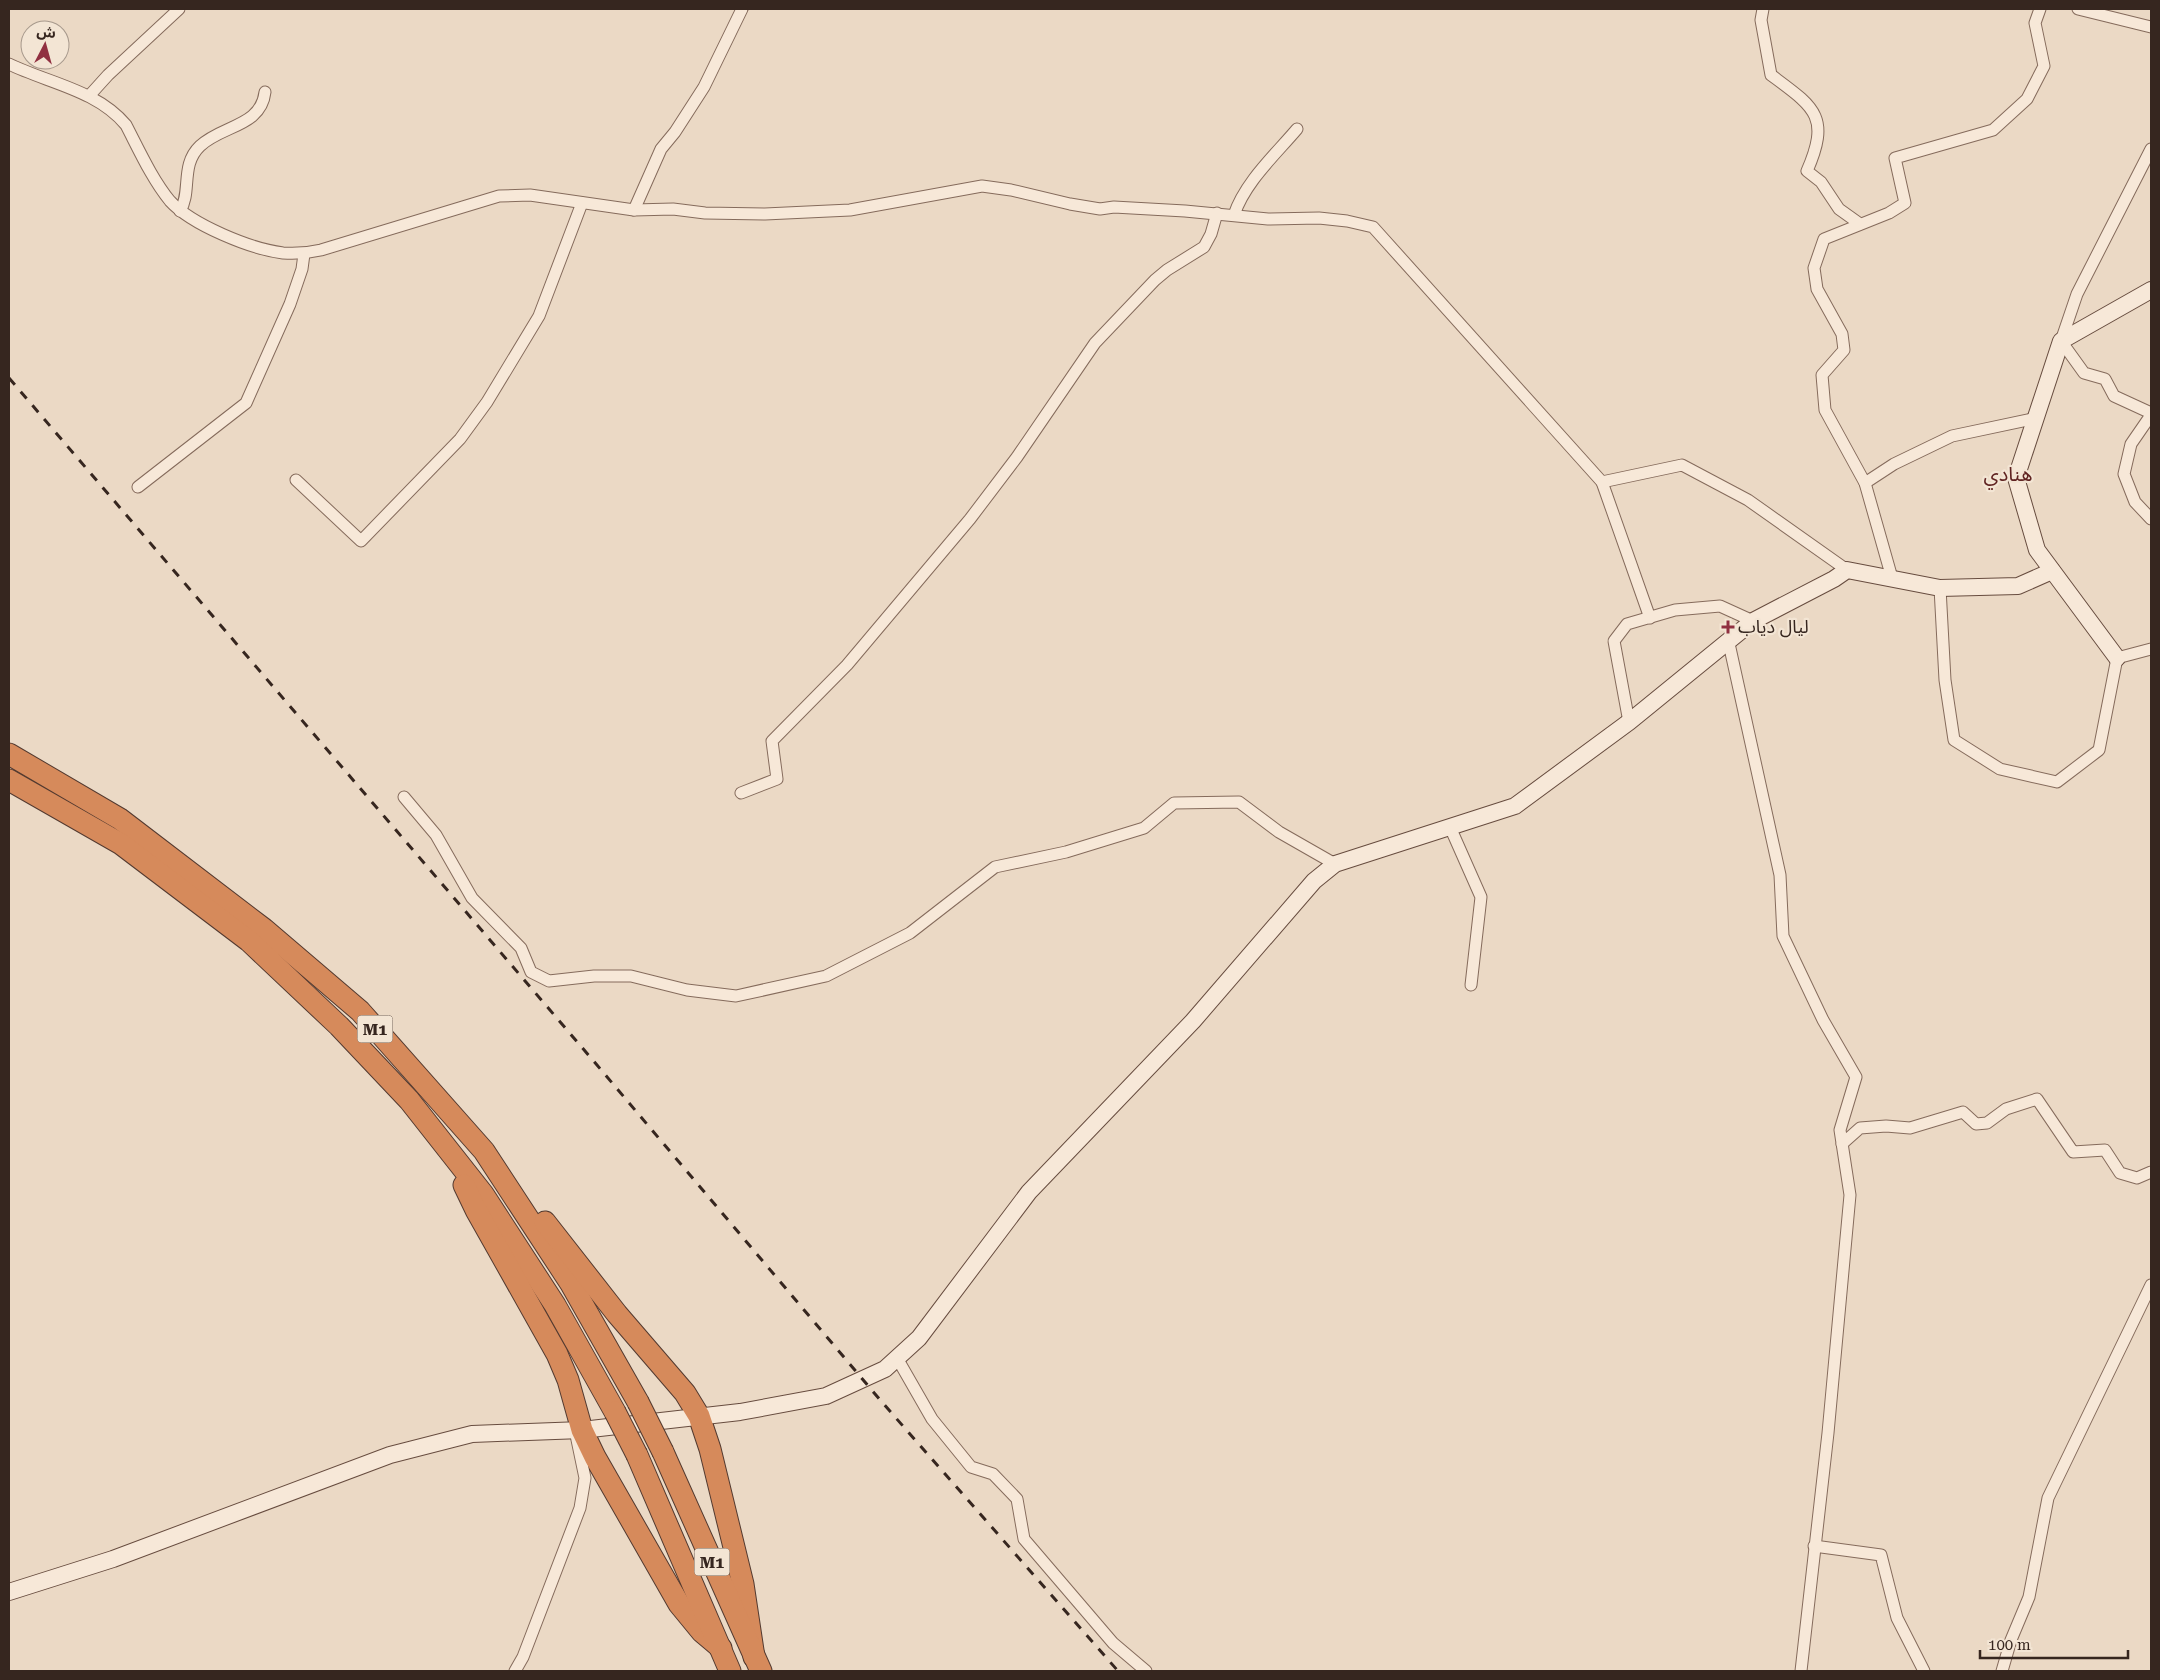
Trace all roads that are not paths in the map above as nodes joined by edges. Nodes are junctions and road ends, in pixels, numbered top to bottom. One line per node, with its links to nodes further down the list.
1 (179, 9): 10 (street)
2 (742, 9): 14 (street)
3 (1762, 9): 18 (street)
4 (2040, 9): 18 (street)
5 (2078, 9): 6 (street)
6 (2107, 12): 7 (street)
7 (2151, 27)
8 (9, 64): 10 (street)
9 (266, 92): 15 (street)
10 (89, 96): 15 (street)
11 (1298, 129): 17 (street)
12 (2151, 149): 21 (street)
13 (582, 203): 14 (street); 19 (street); 24 (street)
14 (634, 210): 16 (street)
15 (180, 211): 19 (street)
16 (1216, 213): 17 (street); 41 (street)
17 (1234, 215): 25 (street)
18 (1860, 224): 26 (street)
19 (304, 254): 27 (street)
20 (2151, 290): 21 (street)
21 (2061, 341): 22 (street); 23 (street)
22 (2151, 414): 28 (street)
23 (2037, 418): 26 (street); 30 (street)
24 (296, 480)
25 (1602, 482): 29 (street); 33 (street)
26 (1865, 483): 31 (street)
27 (138, 486)
28 (2151, 519)
29 (1847, 570): 31 (street); 34 (street)
30 (2052, 571): 32 (street); 37 (street)
31 (1892, 578): 32 (street)
32 (1940, 588): 37 (street)
33 (1650, 618): 34 (street); 38 (street)
34 (1753, 621): 35 (street)
35 (1728, 639): 38 (street); 46 (street)
36 (2149, 652): 37 (street)
37 (2117, 658)
38 (1629, 722): 43 (street)
39 (9, 754): 47 (highway, M1)
40 (9, 780): 48 (highway, M1)
41 (741, 793)
42 (404, 797): 44 (street)
43 (1450, 827): 44 (street); 45 (street)
44 (1335, 864): 51 (street)
45 (1471, 985)
46 (1842, 1144): 49 (street); 54 (street)
47 (484, 1151): 52 (highway); 57 (highway, M1, bridge)
48 (459, 1163): 53 (highway); 56 (highway, M1, bridge)
49 (2151, 1172)
50 (2151, 1285): 63 (street)
51 (897, 1358): 52 (street); 60 (street)
52 (699, 1416): 53 (street); 57 (highway)
53 (579, 1430): 55 (street); 56 (highway); 58 (street)
54 (1814, 1546): 61 (street); 62 (street)
55 (9, 1592)
56 (721, 1648): 59 (highway, M1)
57 (758, 1664)
58 (515, 1671)
59 (730, 1671)
60 (1146, 1671)
61 (1802, 1671)
62 (1924, 1671)
63 (2002, 1671)

